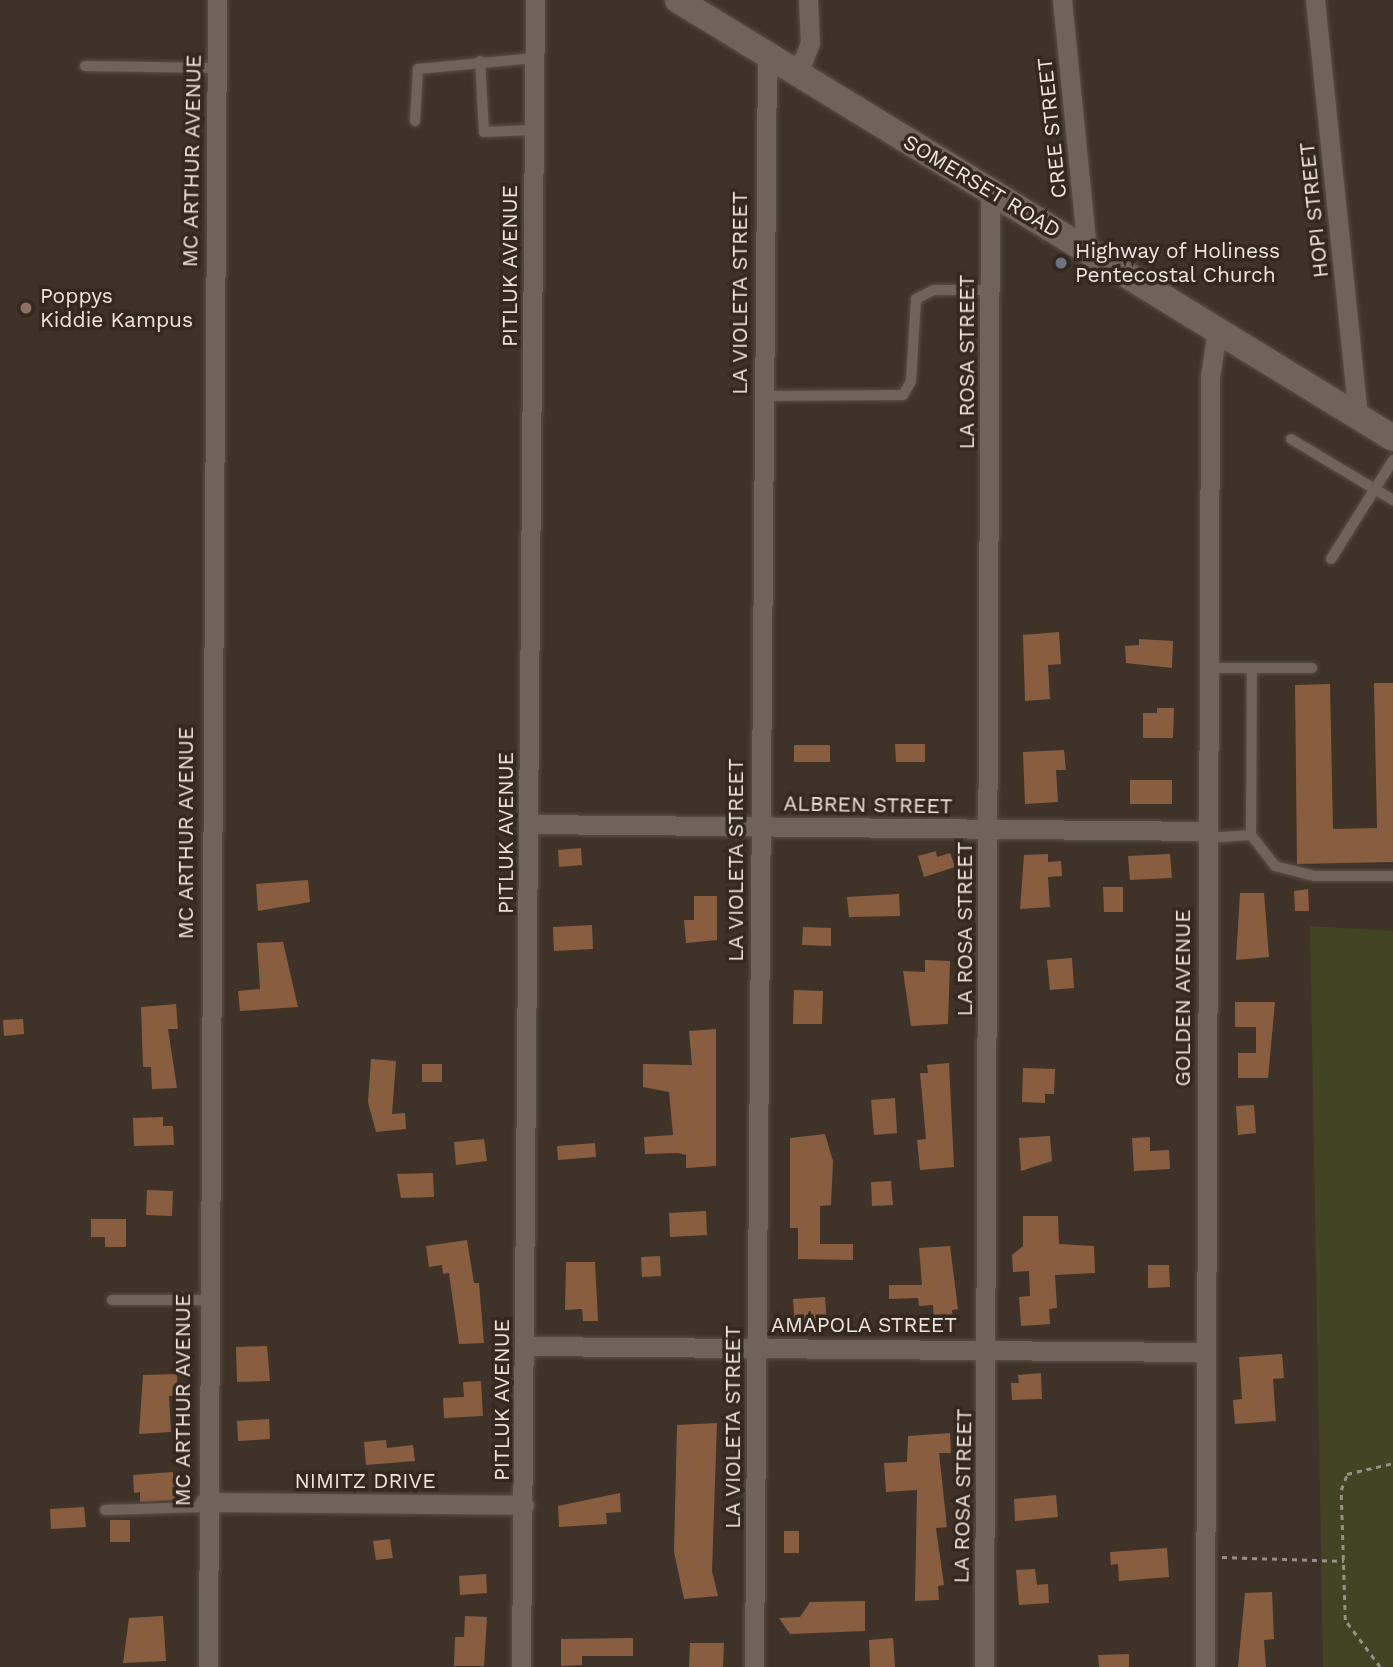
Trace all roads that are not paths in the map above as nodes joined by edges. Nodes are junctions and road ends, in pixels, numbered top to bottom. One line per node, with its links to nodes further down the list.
1 (217, 0): 11 (street, MC ARTHUR AVENUE)
2 (535, 0): 8 (street, PITLUK AVENUE)
3 (678, 0): 7 (main road, SOMERSET ROAD)
4 (808, 0): 12 (street)
5 (1062, 0): 16 (street, CREE STREET)
6 (1315, 0): 20 (street, HOPI STREET)
7 (766, 54): 12 (main road, SOMERSET ROAD); 19 (street, LA VIOLETA STREET)
8 (534, 58): 9 (lane); 14 (street, PITLUK AVENUE)
9 (480, 61): 13 (lane); 14 (lane)
10 (85, 66): 11 (lane)
11 (216, 68): 37 (street, MC ARTHUR AVENUE)
12 (798, 74): 15 (main road, SOMERSET ROAD)
13 (415, 121)
14 (534, 130): 30 (street, PITLUK AVENUE)
15 (990, 191): 16 (main road, SOMERSET ROAD); 17 (street, LA ROSA STREET)
16 (1087, 250): 18 (main road, SOMERSET ROAD)
17 (990, 290): 19 (lane); 32 (street, LA ROSA STREET)
18 (1217, 330): 20 (main road, SOMERSET ROAD); 27 (street, GOLDEN AVENUE)
19 (762, 396): 31 (street, LA VIOLETA STREET)
20 (1358, 416): 21 (main road, SOMERSET ROAD)
21 (1393, 438)
22 (1291, 439): 24 (lane)
23 (1393, 460): 24 (lane)
24 (1375, 489): 25 (lane); 26 (lane)
25 (1393, 500)
26 (1331, 559)
27 (1208, 668): 28 (lane); 33 (street, GOLDEN AVENUE)
28 (1252, 668): 29 (lane); 34 (lane)
29 (1312, 668)
30 (529, 824): 31 (street, ALBREN STREET); 38 (street, PITLUK AVENUE)
31 (758, 827): 32 (street, ALBREN STREET); 39 (street, LA VIOLETA STREET)
32 (988, 829): 33 (street, ALBREN STREET); 40 (street, LA ROSA STREET)
33 (1207, 834): 34 (lane); 41 (street, GOLDEN AVENUE)
34 (1251, 835): 35 (lane)
35 (1393, 876)
36 (112, 1300): 37 (lane)
37 (206, 1300): 42 (street, MC ARTHUR AVENUE)
38 (525, 1346): 39 (street, AMAPOLA STREET); 43 (street, PITLUK AVENUE)
39 (756, 1348): 40 (street, AMAPOLA STREET); 47 (street, LA VIOLETA STREET)
40 (987, 1348): 41 (street, AMAPOLA STREET); 48 (street, LA ROSA STREET)
41 (1204, 1352): 49 (street, GOLDEN AVENUE)
42 (205, 1504): 43 (street, NIMITZ DRIVE); 44 (lane); 45 (street, MC ARTHUR AVENUE)
43 (524, 1505): 46 (street, PITLUK AVENUE)
44 (106, 1510)
45 (208, 1667)
46 (522, 1667)
47 (754, 1667)
48 (984, 1667)
49 (1205, 1667)

